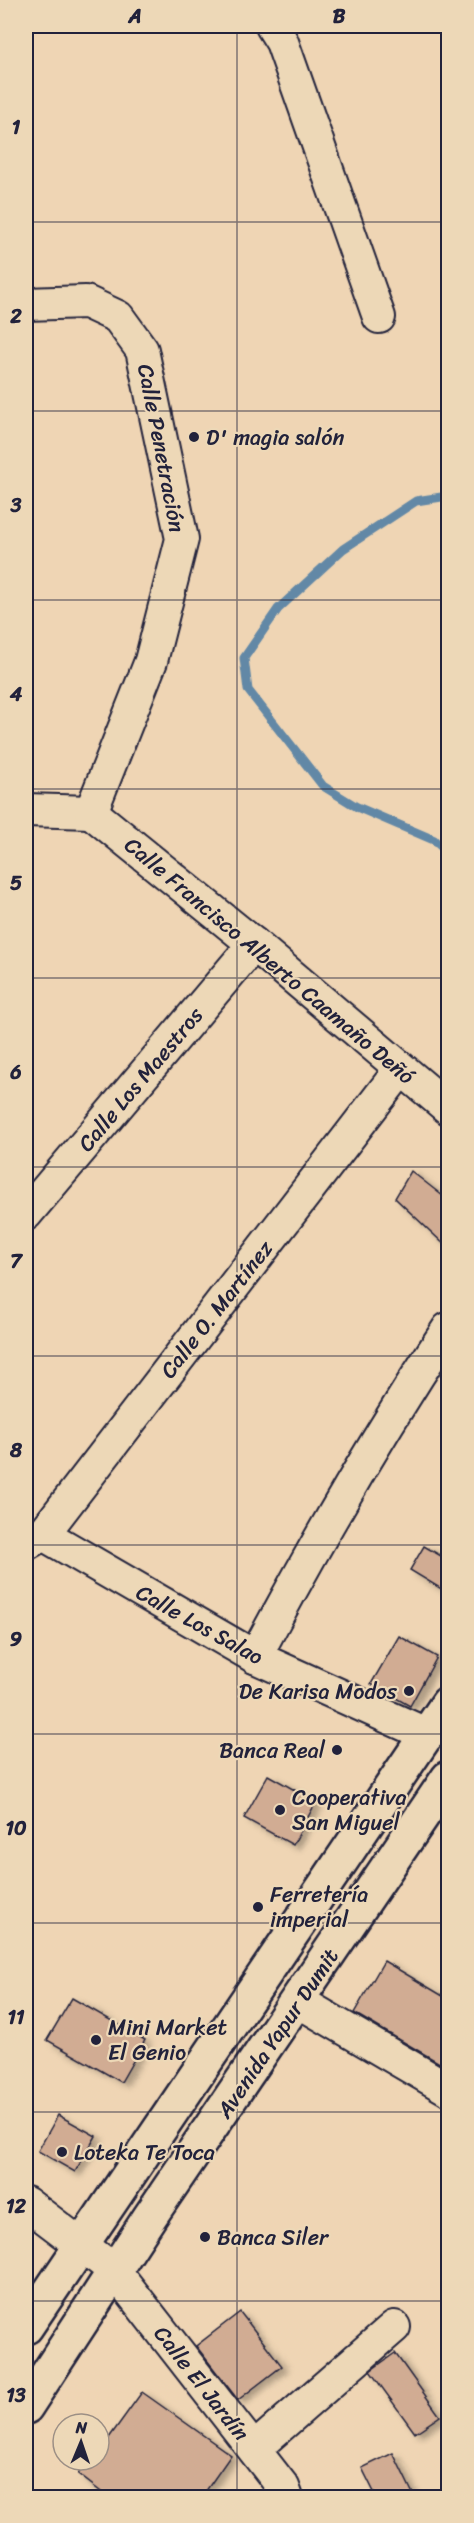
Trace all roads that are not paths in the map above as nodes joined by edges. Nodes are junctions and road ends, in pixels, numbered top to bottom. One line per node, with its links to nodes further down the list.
1 (272, 26): 3 (street)
2 (26, 304): 5 (street, Calle Penetración)
3 (379, 317)
4 (26, 810): 5 (street)
5 (91, 812): 6 (street, Calle Francisco Alberto Caamaño Deñó)
6 (254, 944): 7 (street, Calle Francisco Alberto Caamaño Deñó); 9 (street, Calle Los Maestros)
7 (400, 1069): 8 (street, Calle Francisco Alberto Caamaño Deñó); 11 (street, Calle O. Martínez)
8 (448, 1108)
9 (26, 1214)
10 (448, 1329): 12 (street)
11 (34, 1539): 12 (street, Calle Los Salao)
12 (255, 1657): 14 (street, Calle Los Salao)
13 (448, 1703): 14 (main road, Avenida Yapur Dumit)
14 (428, 1735): 19 (main road, Avenida Yapur Dumit)
15 (448, 1778): 16 (main road, Avenida Yapur Dumit)
16 (298, 2001): 17 (street); 20 (main road, Avenida Yapur Dumit)
17 (448, 2089)
18 (26, 2202): 19 (street, Calle El Jardín)
19 (80, 2244): 20 (street, Calle El Jardín); 22 (main road, Avenida Yapur Dumit)
20 (114, 2270): 23 (main road, Avenida Yapur Dumit); 24 (street, Calle El Jardín)
21 (394, 2327): 24 (street)
22 (26, 2328)
23 (26, 2407)
24 (254, 2449): 25 (street, Calle El Jardín)
25 (288, 2498)

